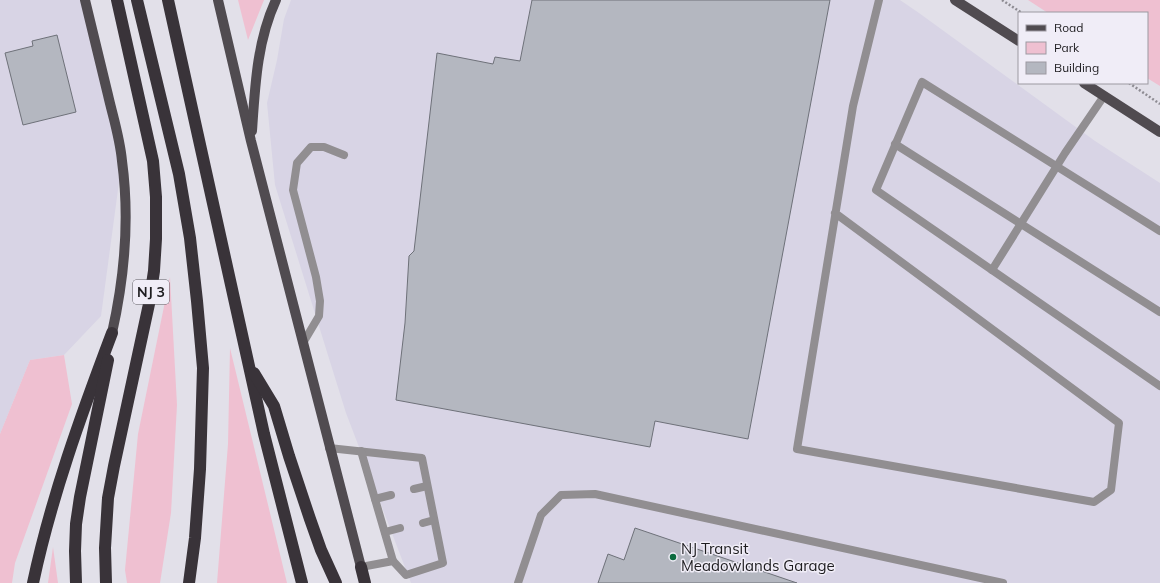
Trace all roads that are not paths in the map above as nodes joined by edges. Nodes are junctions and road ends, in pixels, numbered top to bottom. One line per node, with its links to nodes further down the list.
1 (85, 0): 22 (main road, NJ 3)
2 (117, 0): 41 (highway, NJ 3)
3 (137, 0): 42 (highway)
4 (168, 0): 24 (highway)
5 (218, 0): 13 (main road)
6 (276, 0): 13 (main road)
7 (879, 0): 17 (lane)
8 (955, 0): 9 (main road)
9 (1018, 40)
10 (1086, 84): 11 (main road)
11 (1104, 96): 12 (main road); 16 (lane)
12 (1160, 132)
13 (251, 141): 23 (main road)
14 (895, 144): 16 (lane); 18 (lane); 20 (lane)
15 (344, 155): 23 (lane)
16 (1057, 166): 18 (lane); 19 (lane)
17 (835, 214): 17 (lane)
18 (1021, 224): 20 (lane); 21 (lane)
19 (1160, 231)
20 (992, 270): 25 (lane)
21 (1160, 312)
22 (112, 333): 39 (highway); 40 (highway, NJ 3)
23 (303, 343): 26 (main road)
24 (249, 366): 43 (highway); 44 (highway)
25 (1160, 386)
26 (329, 448): 27 (lane); 37 (main road)
27 (361, 451): 28 (lane); 31 (lane)
28 (427, 486): 29 (lane); 32 (lane)
29 (414, 489)
30 (391, 495): 31 (lane)
31 (375, 499): 35 (lane)
32 (434, 520): 33 (lane); 36 (lane)
33 (423, 523)
34 (400, 528): 35 (lane)
35 (385, 532): 36 (lane)
36 (393, 561): 37 (lane)
37 (360, 567): 45 (highway)
38 (959, 573): 46 (lane); 47 (lane); 48 (lane)
39 (33, 583)
40 (76, 583)
41 (106, 583)
42 (189, 583)
43 (302, 583)
44 (336, 583)
45 (365, 583)
46 (518, 583)
47 (967, 583)
48 (1003, 583)

